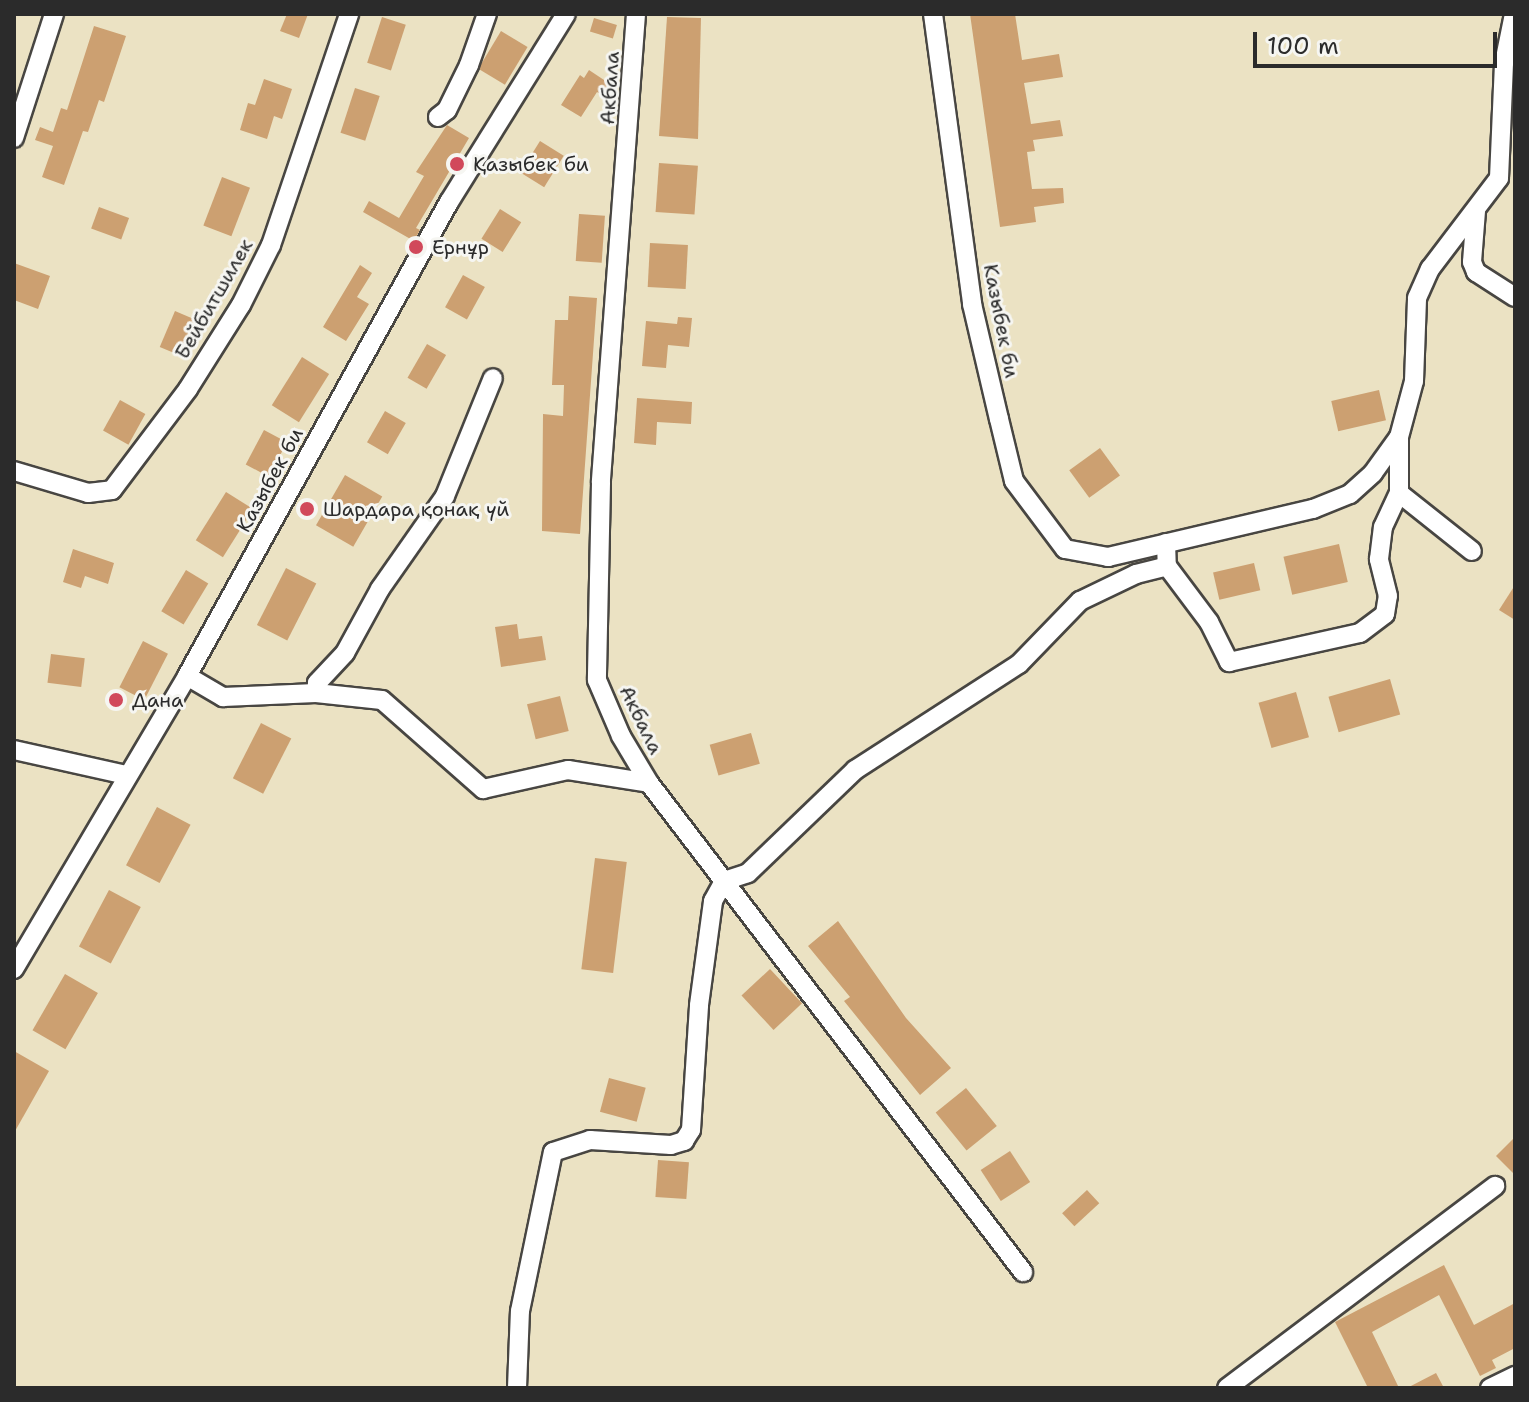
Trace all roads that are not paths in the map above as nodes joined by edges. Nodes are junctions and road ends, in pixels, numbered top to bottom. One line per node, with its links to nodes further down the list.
1 (54, 14): 9 (street)
2 (349, 14): 15 (street, Бейбитшилек)
3 (487, 14): 8 (street)
4 (566, 14): 20 (street, Казыбек би)
5 (636, 14): 24 (street, Акбала)
6 (933, 14): 17 (street, Казыбек би)
7 (1514, 14): 10 (street)
8 (438, 117)
9 (14, 138)
10 (1507, 183): 11 (street)
11 (1476, 211): 12 (street); 14 (street)
12 (1515, 297)
13 (493, 378): 21 (street)
14 (1399, 437): 16 (street); 17 (street, Казыбек би)
15 (14, 471)
16 (1399, 493): 18 (street); 19 (street)
17 (1166, 543): 19 (street)
18 (1472, 551)
19 (1167, 566): 25 (street)
20 (187, 676): 21 (street); 23 (street, Казыбек би)
21 (316, 693): 24 (street)
22 (14, 750): 23 (street)
23 (126, 775): 26 (street, Казыбек би)
24 (649, 783): 25 (street, Акбала)
25 (724, 881): 28 (street, Акбала); 30 (street)
26 (14, 969)
27 (1495, 1186): 31 (street)
28 (1023, 1272)
29 (1515, 1376): 32 (street)
30 (517, 1388)
31 (1227, 1388)
32 (1490, 1388)

